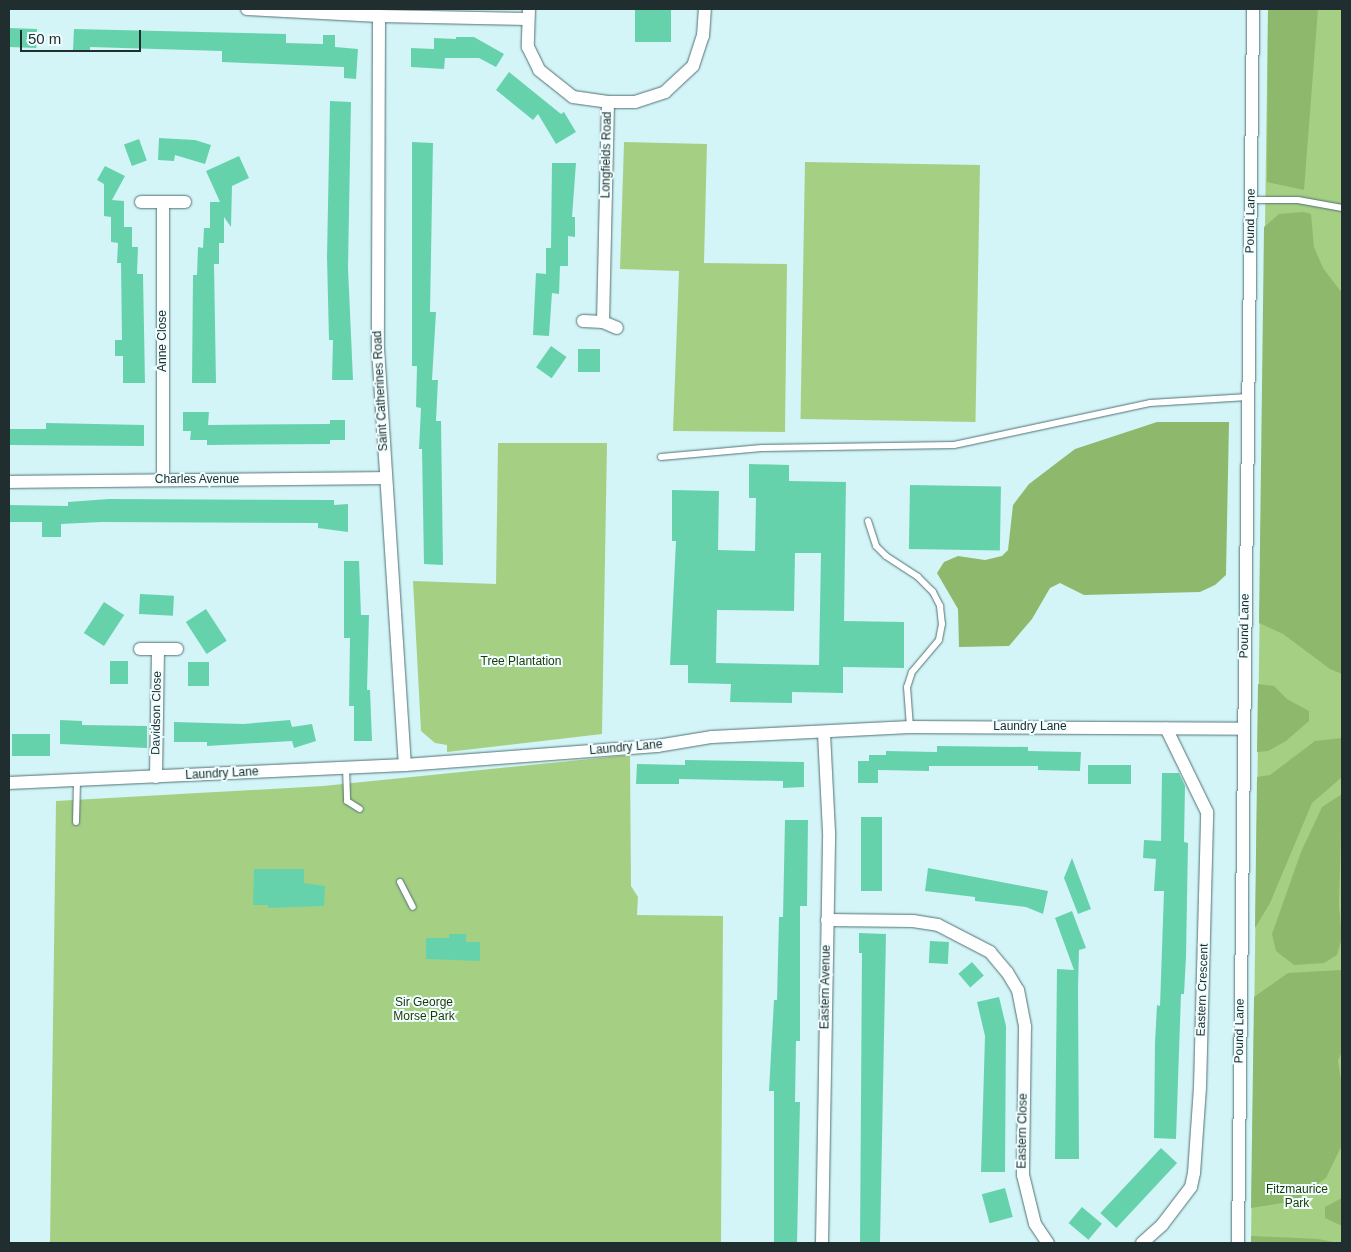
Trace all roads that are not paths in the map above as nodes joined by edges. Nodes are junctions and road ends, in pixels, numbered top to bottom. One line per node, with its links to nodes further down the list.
1 (247, 9): 5 (street)
2 (705, 9): 6 (street)
3 (1253, 9): 7 (street, Pound Lane)
4 (528, 14): 5 (street); 6 (street, Longfields Road)
5 (379, 16): 17 (street, Saint Catherines Road)
6 (608, 102): 13 (street, Longfields Road)
7 (1252, 200): 11 (lane); 15 (street, Pound Lane)
8 (141, 202): 9 (street)
9 (163, 202): 10 (street); 18 (street, Anne Close)
10 (185, 202)
11 (1342, 208)
12 (582, 321): 13 (street)
13 (603, 322): 14 (street)
14 (617, 328)
15 (1248, 397): 16 (lane); 26 (street, Pound Lane)
16 (661, 457)
17 (386, 478): 18 (street, Charles Avenue); 28 (street, Saint Catherines Road)
18 (163, 480): 19 (street, Charles Avenue)
19 (9, 482)
20 (868, 521): 24 (lane)
21 (140, 649): 22 (street)
22 (158, 650): 23 (street); 30 (street, Davidson Close)
23 (177, 650)
24 (910, 727): 25 (street, Laundry Lane); 27 (street, Laundry Lane)
25 (1166, 728): 26 (street, Laundry Lane); 40 (street, Eastern Crescent)
26 (1244, 729): 41 (street, Pound Lane)
27 (824, 732): 28 (street, Laundry Lane); 37 (street, Eastern Avenue)
28 (405, 765): 29 (street, Laundry Lane)
29 (346, 768): 30 (street, Laundry Lane); 33 (lane)
30 (156, 777): 31 (street, Laundry Lane)
31 (77, 782): 32 (street, Laundry Lane); 34 (lane)
32 (9, 783)
33 (360, 809)
34 (76, 822)
35 (400, 882): 36 (lane)
36 (413, 907)
37 (827, 920): 38 (street, Eastern Avenue); 39 (street, Eastern Close)
38 (822, 1243)
39 (1048, 1243)
40 (1142, 1243)
41 (1238, 1243)

